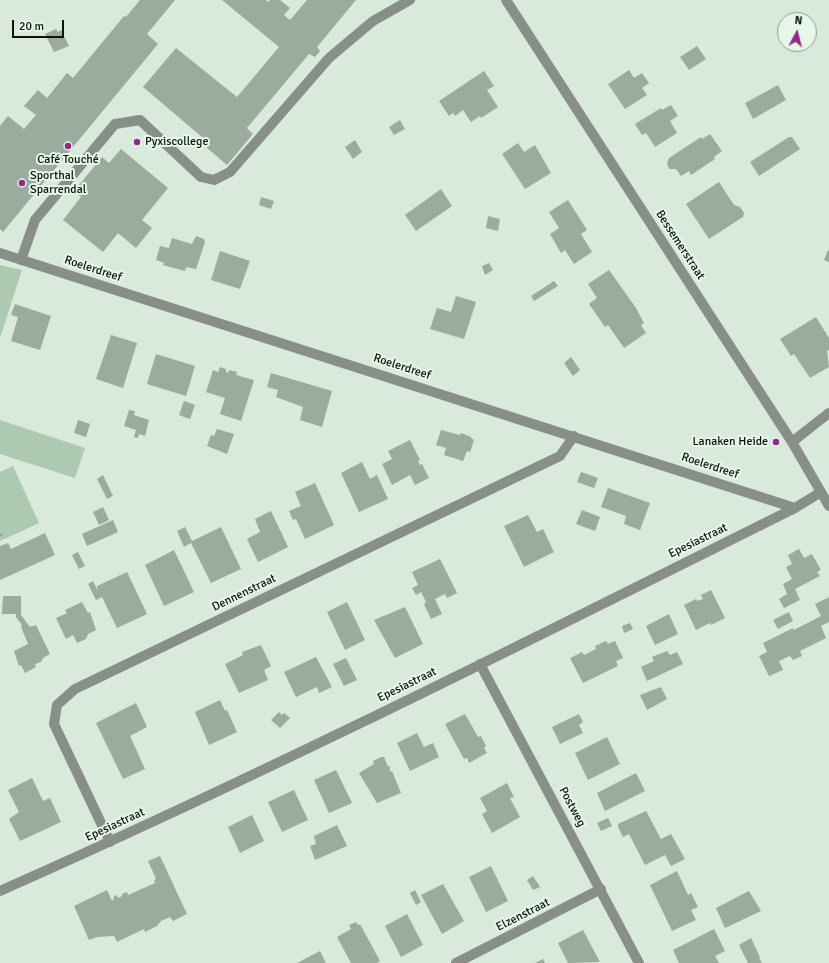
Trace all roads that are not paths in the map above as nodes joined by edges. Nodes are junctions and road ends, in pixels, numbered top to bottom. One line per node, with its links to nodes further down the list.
1 (410, 0): 4 (street)
2 (506, 0): 7 (street, Bessemerstraat)
3 (0, 253): 4 (street, Roelerdreef)
4 (21, 260): 6 (street, Roelerdreef)
5 (829, 413): 7 (street)
6 (574, 436): 10 (street, Roelerdreef); 12 (street, Dennenstraat)
7 (792, 442): 8 (street, Bessemerstraat)
8 (821, 492): 9 (street, Bessemerstraat); 10 (street, Epesiastraat)
9 (829, 506)
10 (795, 508): 11 (street, Epesiastraat)
11 (480, 664): 12 (street, Epesiastraat); 13 (street, Postweg)
12 (110, 842): 14 (street, Epesiastraat)
13 (601, 889): 15 (street, Elzenstraat); 16 (street, Postweg)
14 (0, 891)
15 (456, 963)
16 (640, 963)

